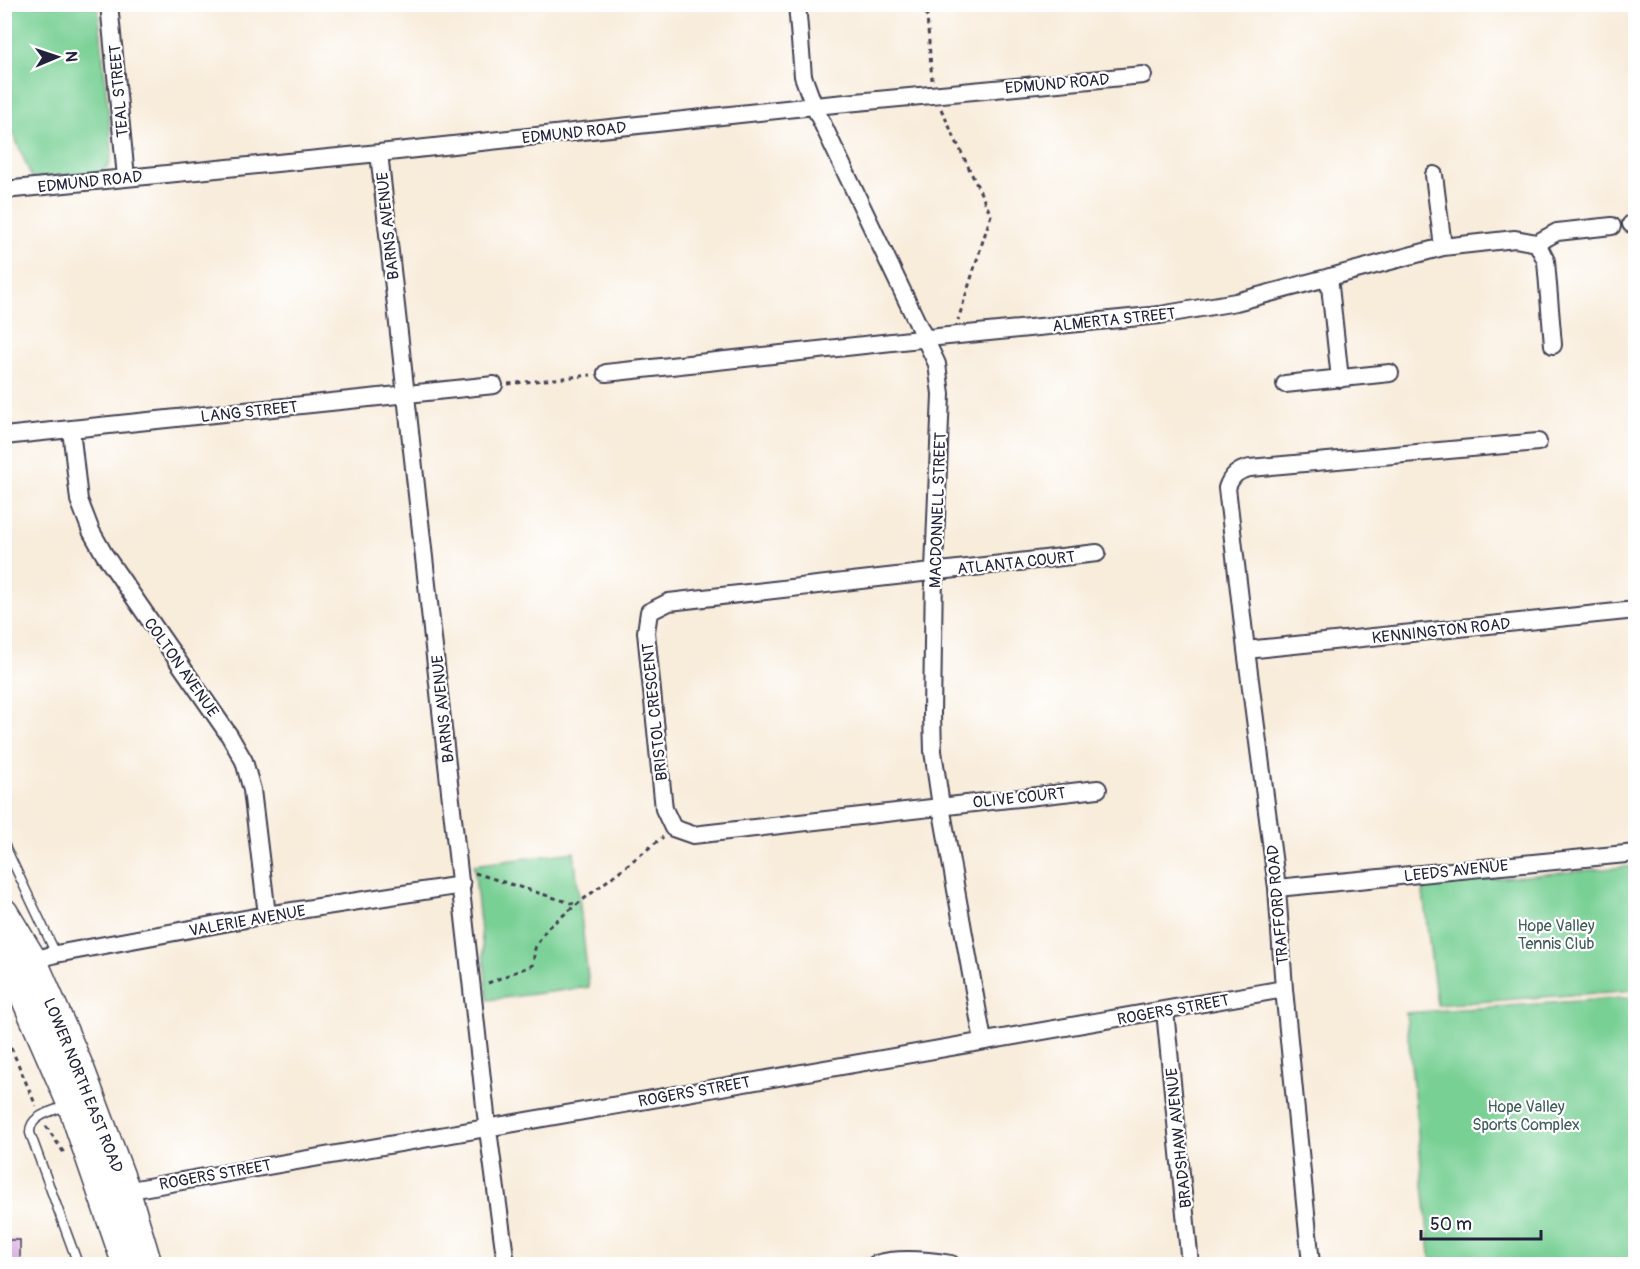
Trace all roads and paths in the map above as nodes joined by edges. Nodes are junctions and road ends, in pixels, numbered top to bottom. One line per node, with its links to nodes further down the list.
1 (109, 4): 9 (street, TEAL STREET)
2 (797, 4): 6 (street, MACDONNELL STREET)
3 (926, 4): 5 (path)
4 (1143, 75): 5 (street, EDMUND ROAD)
5 (933, 94): 6 (street, EDMUND ROAD); 15 (path)
6 (814, 106): 7 (street, EDMUND ROAD); 16 (street, MACDONNELL STREET)
7 (379, 153): 9 (street, EDMUND ROAD); 23 (street, BARNS AVENUE)
8 (1434, 175): 13 (street)
9 (126, 177): 10 (street, EDMUND ROAD)
10 (4, 190)
11 (1612, 226): 12 (street)
12 (1537, 243): 13 (street, ALMERTA STREET); 17 (street)
13 (1443, 247): 14 (street, ALMERTA STREET)
14 (1329, 277): 15 (street, ALMERTA STREET); 20 (street)
15 (953, 335): 16 (street, ALMERTA STREET)
16 (923, 338): 18 (street, ALMERTA STREET); 28 (street, MACDONNELL STREET)
17 (1553, 345)
18 (606, 373): 22 (path)
19 (1390, 373): 20 (street)
20 (1340, 379): 21 (street)
21 (1285, 384)
22 (494, 385): 23 (street, LANG STREET)
23 (407, 395): 24 (street, LANG STREET); 36 (street, BARNS AVENUE)
24 (71, 429): 25 (street, LANG STREET); 40 (street, COLTON AVENUE)
25 (4, 436)
26 (1538, 442): 30 (street, TRAFFORD ROAD)
27 (1097, 552): 28 (street, ATLANTA COURT)
28 (934, 570): 32 (street, MACDONNELL STREET); 33 (street, BRISTOL CRESCENT)
29 (1635, 610): 30 (street, KENNINGTON ROAD)
30 (1246, 650): 37 (street, TRAFFORD ROAD)
31 (1098, 789): 32 (street, OLIVE COURT)
32 (941, 806): 33 (street); 47 (street, MACDONNELL STREET)
33 (674, 828): 38 (path)
34 (4, 844): 42 (lane)
35 (1635, 853): 37 (street, LEEDS AVENUE)
36 (461, 877): 38 (path); 40 (street, VALERIE AVENUE); 43 (street, BARNS AVENUE)
37 (1277, 888): 44 (street, TRAFFORD ROAD)
38 (577, 904): 43 (path)
39 (4, 912): 42 (main road, LOWER NORTH EAST ROAD)
40 (267, 915): 42 (street, VALERIE AVENUE)
41 (4, 955): 48 (main road, LOWER NORTH EAST ROAD)
42 (45, 957): 51 (main road, LOWER NORTH EAST ROAD)
43 (473, 989): 50 (street, BARNS AVENUE)
44 (1284, 989): 45 (street, ROGERS STREET); 59 (street, TRAFFORD ROAD)
45 (1165, 1011): 47 (street, ROGERS STREET); 58 (street, BRADSHAW AVENUE)
46 (4, 1031): 49 (path)
47 (983, 1041): 50 (street, ROGERS STREET)
48 (71, 1104): 51 (main road, LOWER NORTH EAST ROAD); 52 (lane)
49 (36, 1107)
50 (488, 1127): 51 (street, ROGERS STREET); 55 (street, BARNS AVENUE)
51 (115, 1193): 53 (main road, LOWER NORTH EAST ROAD); 54 (main road, LOWER NORTH EAST ROAD)
52 (78, 1264)
53 (126, 1264)
54 (148, 1264)
55 (506, 1264)
56 (876, 1264): 57 (street)
57 (951, 1264)
58 (1190, 1264)
59 (1311, 1264)

